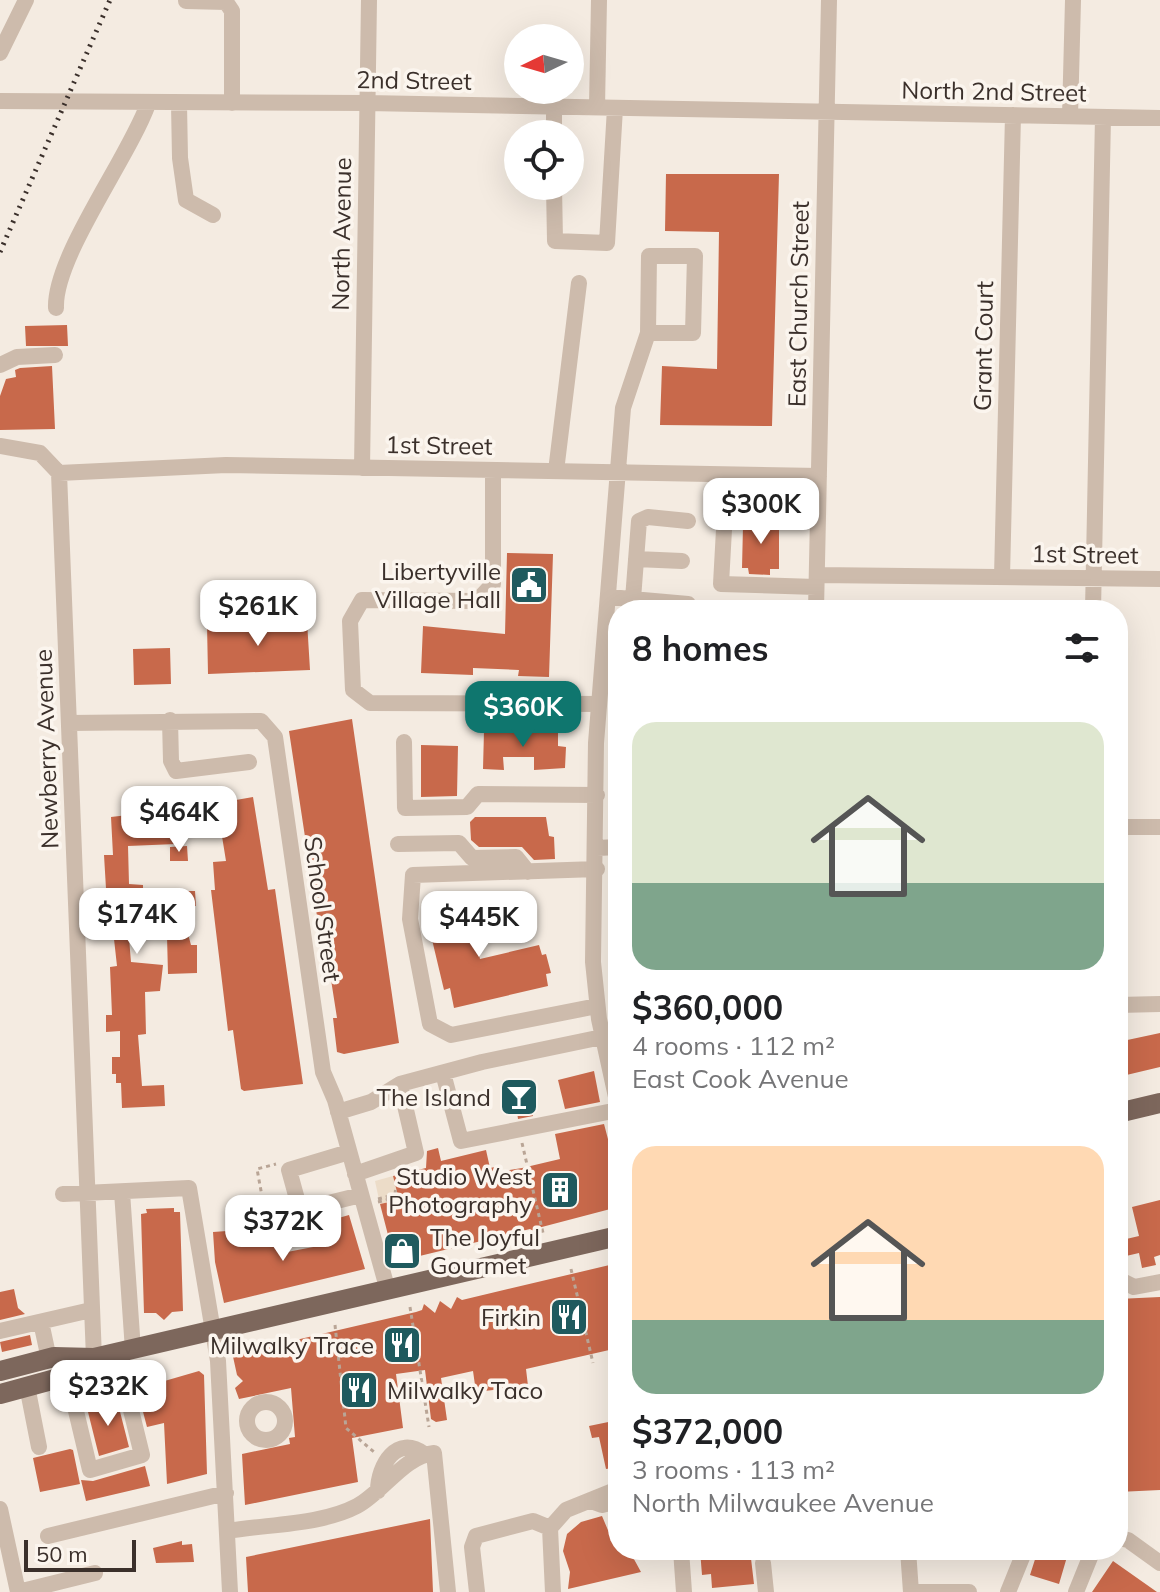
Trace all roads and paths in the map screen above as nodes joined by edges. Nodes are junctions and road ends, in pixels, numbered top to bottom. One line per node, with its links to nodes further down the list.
1 (26, 0): 7 (street)
2 (369, 0): 10 (street, North Avenue)
3 (599, 0): 14 (street)
4 (829, 0): 16 (street, East Church Street)
5 (1073, 0): 18 (street)
6 (186, 1): 9 (street)
7 (0, 53)
8 (0, 101): 11 (street, 2nd Street)
9 (232, 103): 10 (street, 2nd Street); 12 (street, 2nd Street)
10 (367, 103): 13 (street, 2nd Street); 30 (street, North Avenue)
11 (148, 104): 12 (street, 2nd Street); 25 (street)
12 (179, 104): 23 (street)
13 (554, 106): 14 (street, 2nd Street); 21 (street)
14 (597, 107): 15 (street, 2nd Street)
15 (615, 108): 16 (street, 2nd Street); 22 (street)
16 (827, 112): 17 (street, North 2nd Street); 36 (street, East Church Street)
17 (1013, 115): 18 (street, North 2nd Street); 40 (street, Grant Court)
18 (1070, 116): 19 (street, North 2nd Street)
19 (1103, 117): 20 (street, North 2nd Street); 41 (street)
20 (1160, 118)
21 (554, 120)
22 (554, 200)
23 (213, 215)
24 (579, 283): 32 (street)
25 (56, 308)
26 (648, 333): 26 (street); 34 (street)
27 (55, 355): 28 (street)
28 (0, 365)
29 (0, 446): 33 (street)
30 (362, 468): 31 (street, 1st Street); 33 (street, 1st Street)
31 (493, 470): 32 (street, 1st Street); 51 (street)
32 (556, 471): 34 (street, 1st Street)
33 (59, 473): 53 (street, Newberry Avenue)
34 (619, 473): 35 (street, 1st Street); 44 (street)
35 (727, 475): 36 (street, 1st Street); 43 (street, 1st Street)
36 (819, 476): 43 (street, East Church Street)
37 (688, 521): 38 (street)
38 (636, 559): 39 (street); 45 (street)
39 (682, 561)
40 (1002, 577): 41 (street, 1st Street); 43 (street, 1st Street)
41 (1094, 578): 42 (street, 1st Street); 49 (street)
42 (1160, 579)
43 (816, 581): 48 (street, East Church Street)
44 (609, 597): 45 (street); 46 (street)
45 (633, 599): 47 (street)
46 (609, 600)
47 (644, 600)
48 (816, 600)
49 (1093, 600)
50 (608, 608): 51 (street)
51 (599, 704): 56 (street)
52 (170, 720): 53 (street, School Street); 55 (street); 74 (street, School Street)
53 (69, 723): 81 (street, Newberry Avenue)
54 (404, 742): 56 (street)
55 (249, 762)
56 (597, 795): 61 (street)
57 (1128, 827): 58 (street)
58 (1160, 827)
59 (398, 844): 63 (street)
60 (608, 847): 61 (street)
61 (597, 848): 62 (street)
62 (597, 869): 63 (street); 66 (street)
63 (528, 872): 66 (street)
64 (1160, 1004): 65 (street)
65 (1128, 1005)
66 (597, 1006): 67 (street)
67 (602, 1037): 68 (street); 69 (street)
68 (608, 1062)
69 (443, 1073): 70 (street); 75 (street)
70 (400, 1084): 74 (street); 77 (street)
71 (608, 1102): 75 (street)
72 (1160, 1103): 73 (main road)
73 (1128, 1111)
74 (338, 1112): 76 (street, School Street)
75 (519, 1130): 83 (path)
76 (349, 1152): 77 (street, School Street); 82 (street)
77 (355, 1174): 82 (street, School Street)
78 (396, 1186): 82 (path)
79 (122, 1192): 81 (street); 94 (street); 95 (street)
80 (63, 1194): 81 (street)
81 (87, 1194): 90 (street, Newberry Avenue)
82 (372, 1199): 88 (street, School Street)
83 (543, 1233)
84 (608, 1238): 88 (main road)
85 (571, 1269): 98 (path)
86 (1160, 1282): 87 (street)
87 (1128, 1284)
88 (388, 1291): 94 (main road)
89 (410, 1307): 104 (path)
90 (91, 1310): 91 (street); 96 (street, Newberry Avenue)
91 (41, 1322): 93 (street); 97 (street)
92 (335, 1325): 107 (path)
93 (0, 1331)
94 (212, 1332): 95 (main road); 105 (street)
95 (125, 1351): 96 (main road); 100 (street)
96 (94, 1358): 97 (main road); 100 (main road)
97 (49, 1359): 99 (main road)
98 (593, 1363)
99 (0, 1371)
100 (67, 1373): 101 (main road)
101 (27, 1386): 102 (main road); 106 (street)
102 (0, 1394)
103 (248, 1426): 105 (street)
104 (429, 1427)
105 (222, 1430): 109 (street)
106 (39, 1447)
107 (374, 1452)
108 (608, 1492): 110 (street)
109 (226, 1493): 114 (street); 115 (street)
110 (591, 1501): 111 (street); 113 (street)
111 (608, 1504)
112 (0, 1509): 125 (street)
113 (550, 1528): 127 (street); 128 (street)
114 (228, 1531): 124 (street); 126 (street)
115 (48, 1536)
116 (1128, 1540): 122 (street)
117 (682, 1560): 129 (street)
118 (909, 1560): 131 (street)
119 (1021, 1560): 134 (street)
120 (1089, 1560): 135 (street)
121 (763, 1563): 130 (street)
122 (1160, 1563)
123 (95, 1573): 125 (street)
124 (443, 1582)
125 (18, 1592)
126 (230, 1592)
127 (477, 1592)
128 (553, 1592)
129 (684, 1592)
130 (766, 1592)
131 (911, 1592)
132 (919, 1592): 133 (street)
133 (969, 1592)
134 (1008, 1592)
135 (1076, 1592)

